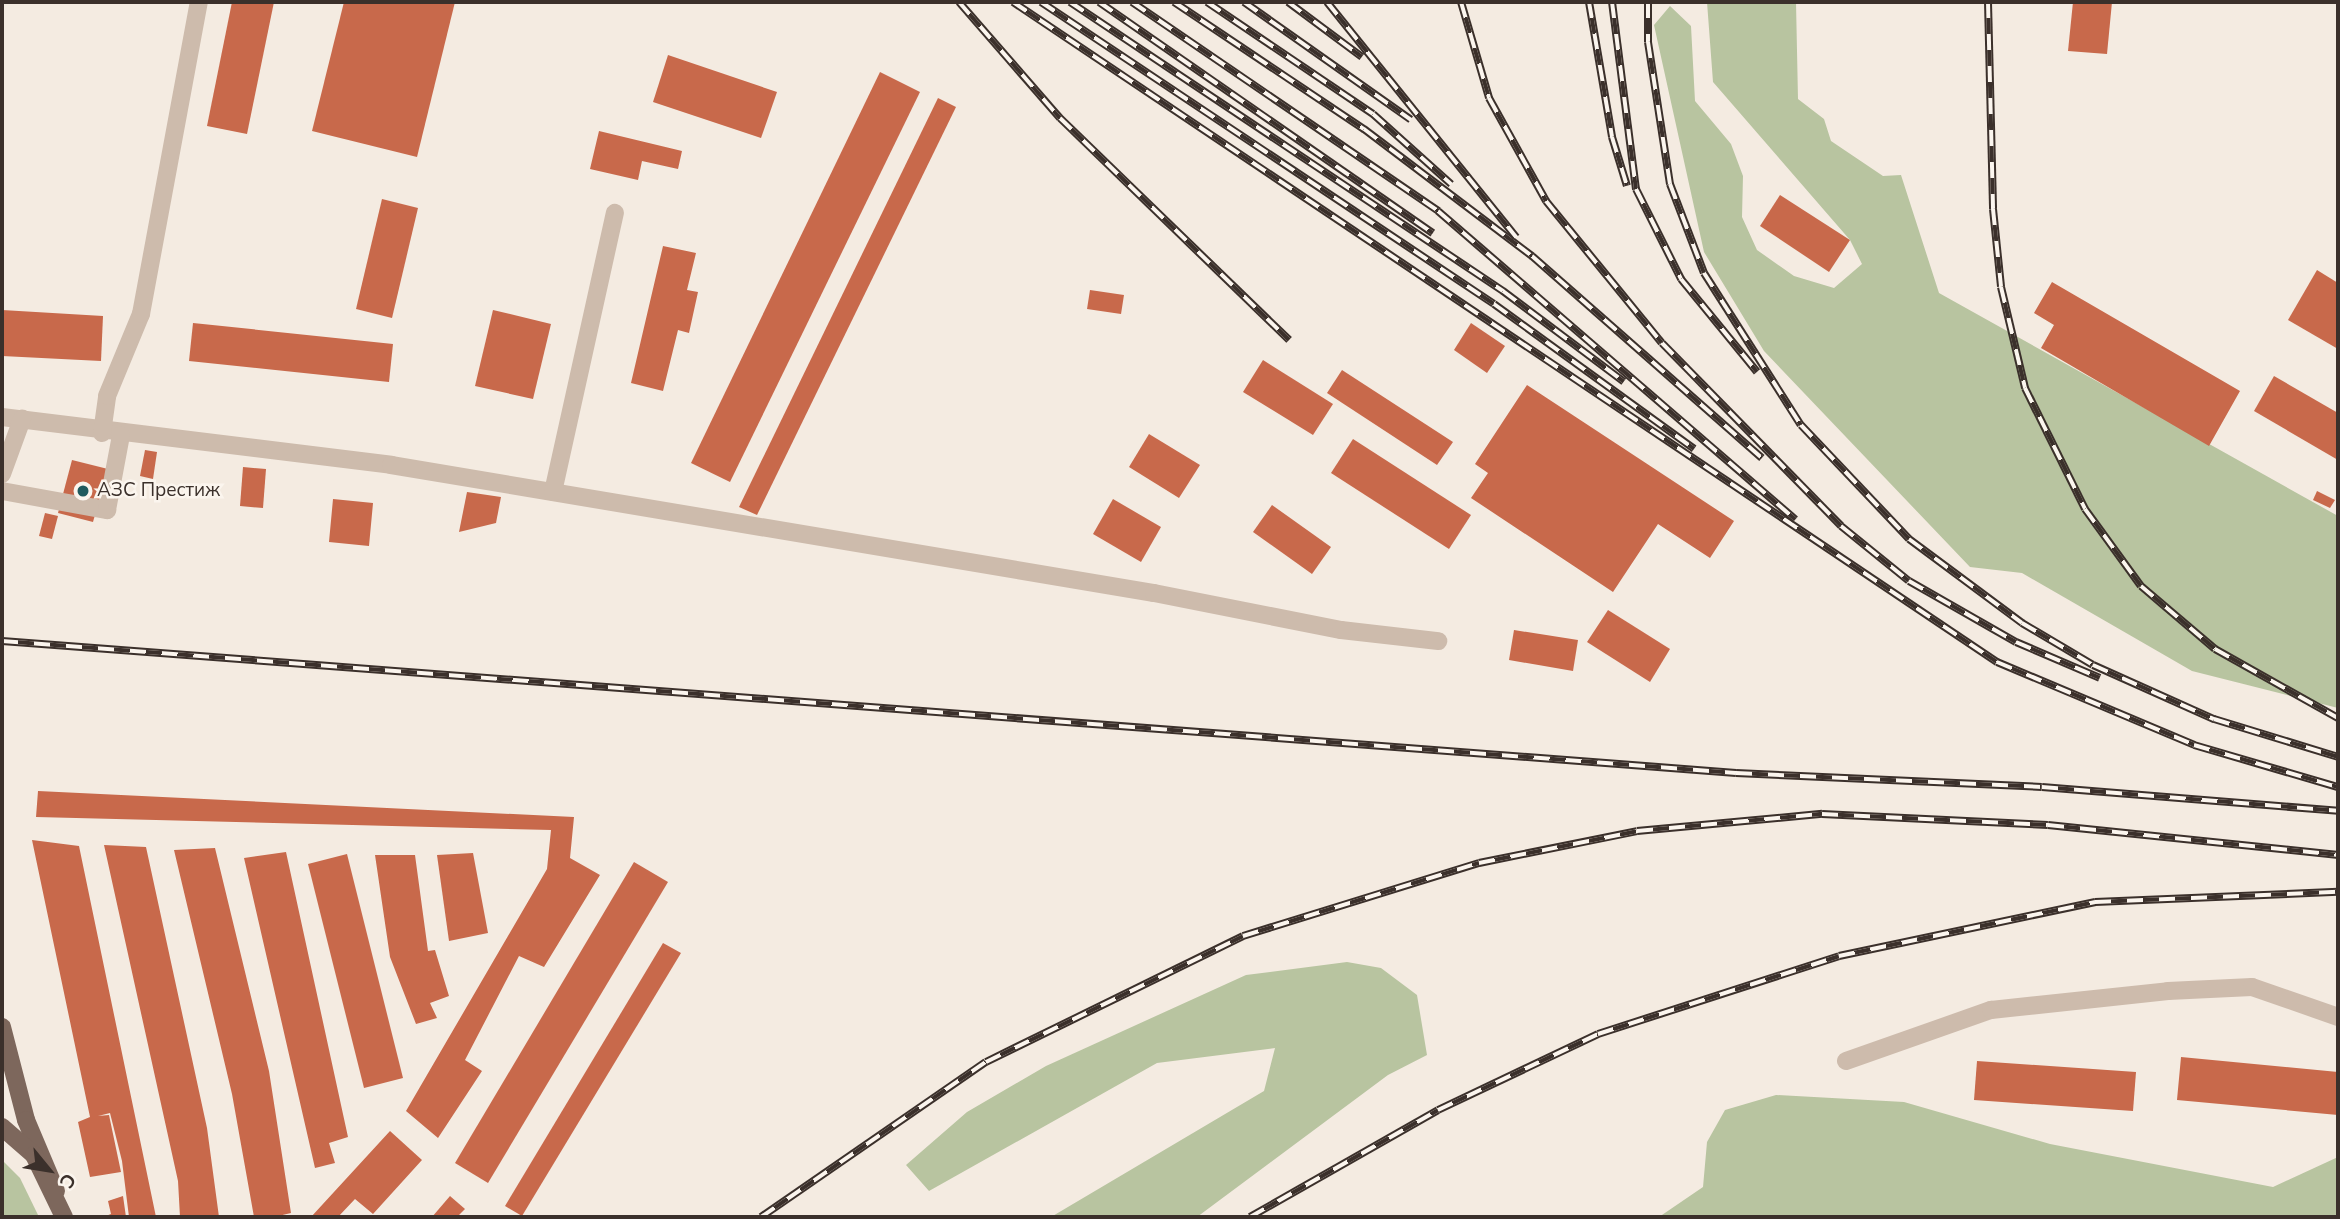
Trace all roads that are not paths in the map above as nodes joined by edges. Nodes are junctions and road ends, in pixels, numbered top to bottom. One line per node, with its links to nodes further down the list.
1 (199, 2): 5 (street)
2 (615, 213): 9 (street)
3 (2, 417): 4 (street)
4 (22, 419): 5 (street); 7 (street)
5 (102, 433): 6 (street)
6 (121, 435): 8 (street); 9 (street)
7 (2, 474)
8 (2, 491)
9 (553, 492): 10 (street)
10 (1438, 641)
11 (2338, 1017): 13 (street)
12 (2, 1027): 15 (main road)
13 (1846, 1060)
14 (2, 1127): 15 (main road)
15 (56, 1191): 16 (main road)
16 (64, 1217)

